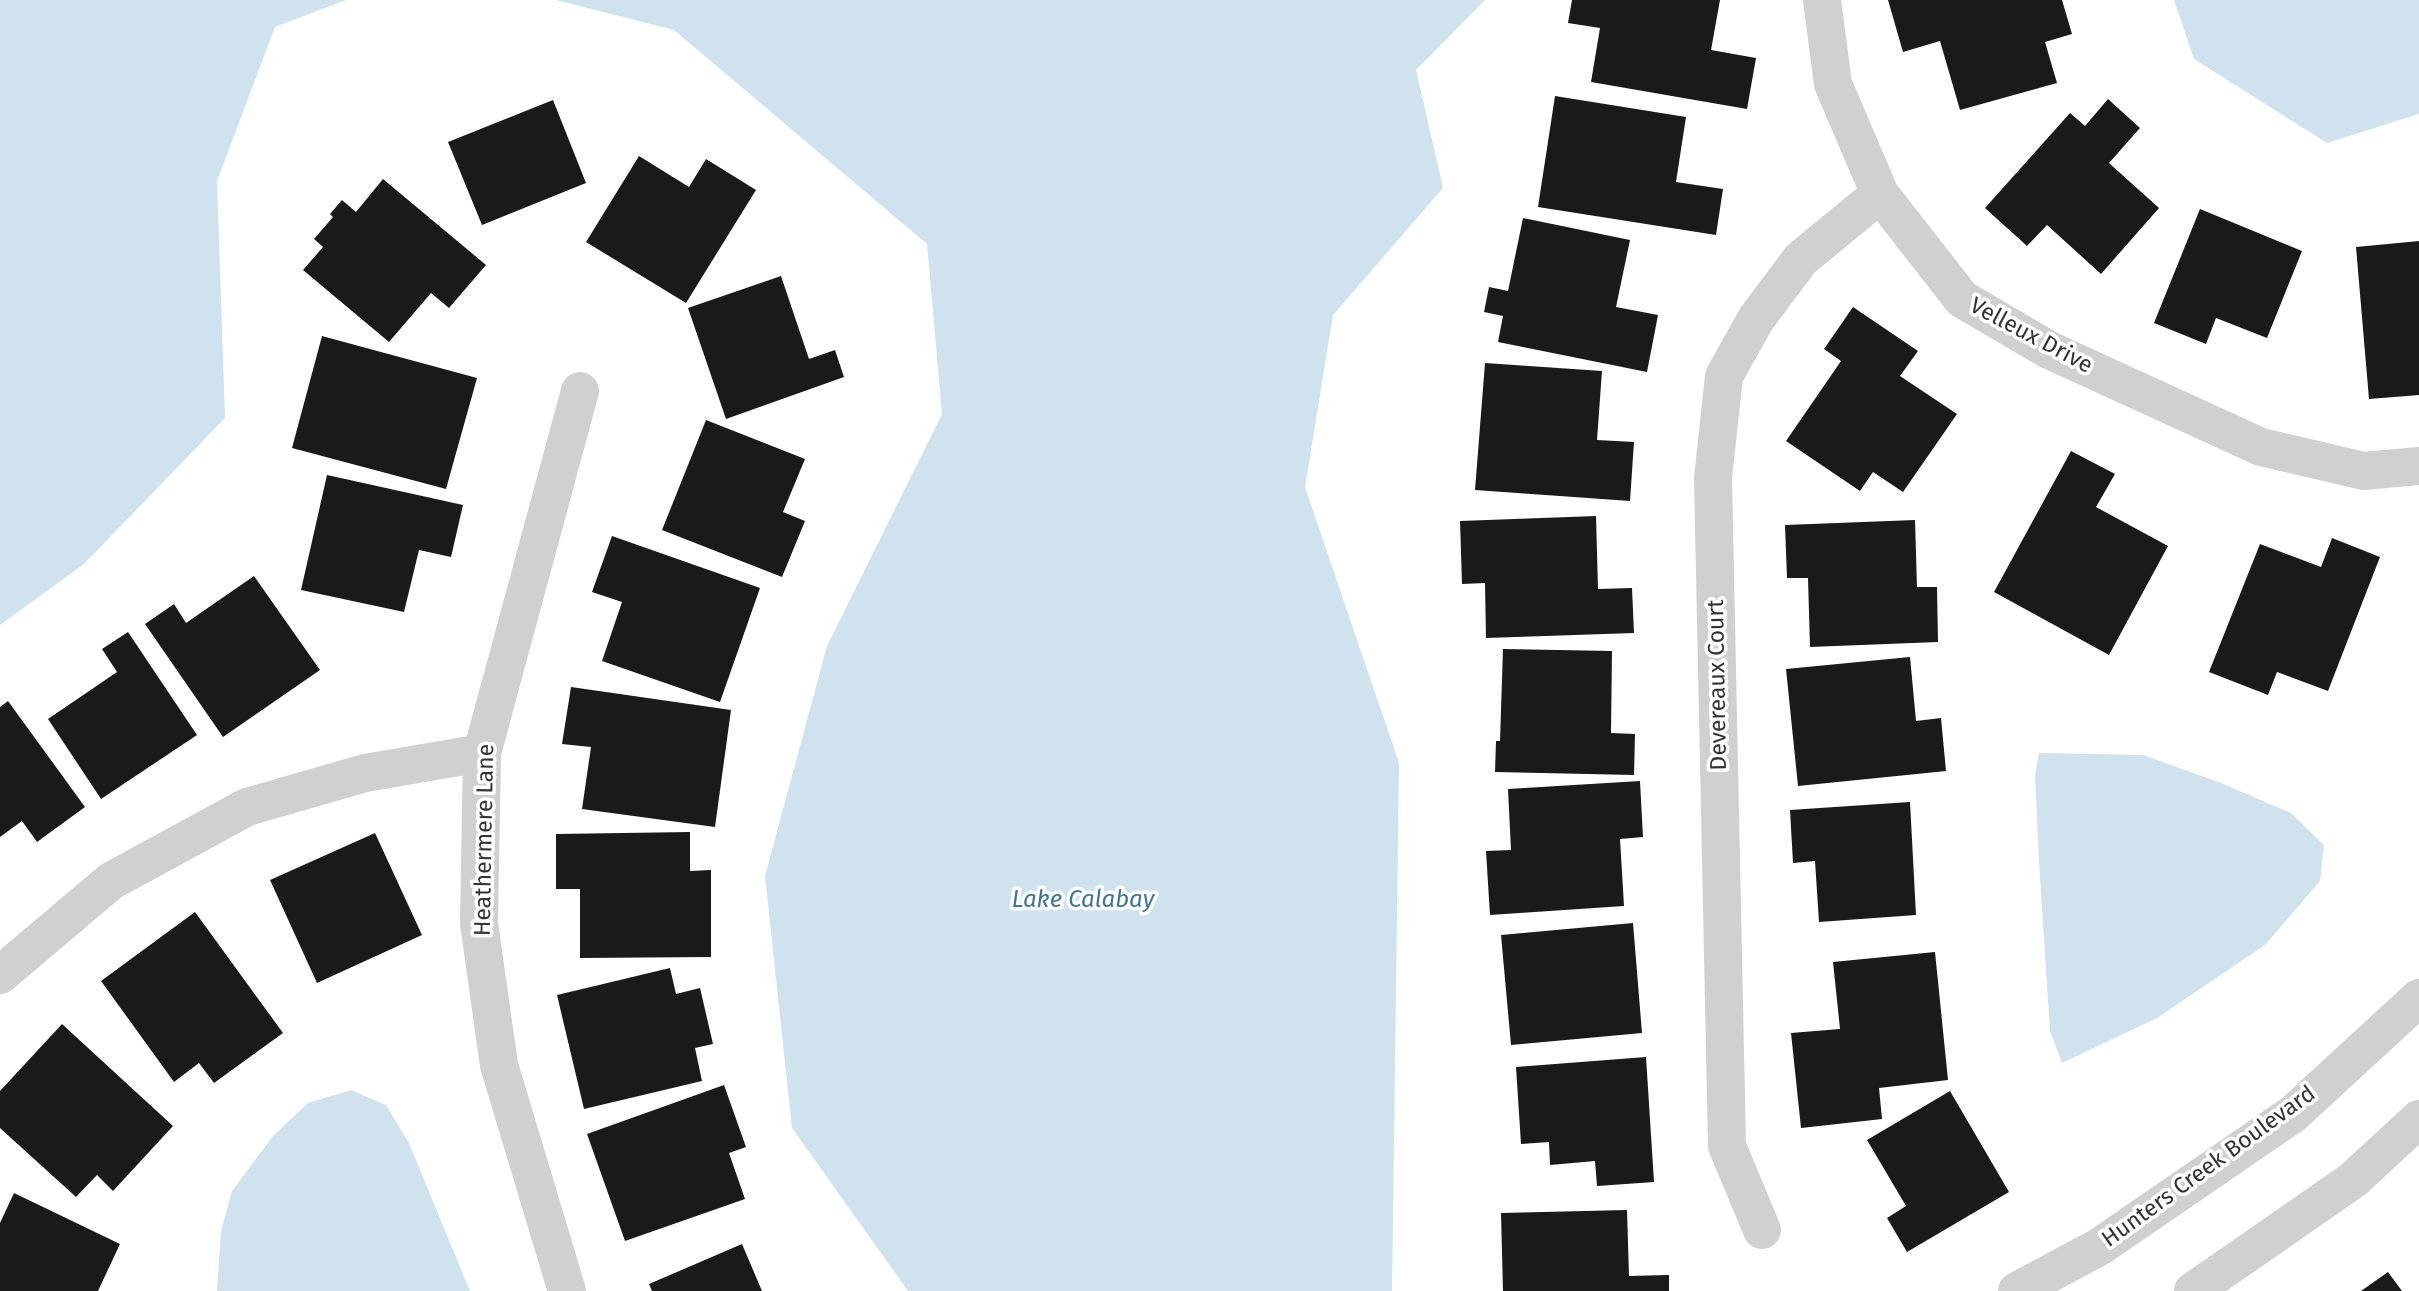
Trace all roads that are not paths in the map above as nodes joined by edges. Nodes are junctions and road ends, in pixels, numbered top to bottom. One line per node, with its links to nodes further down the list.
1 (1822, 0): 2 (street, Velleux Drive)
2 (1880, 194): 4 (street, Velleux Drive); 9 (street, Devereaux Court)
3 (580, 391): 5 (street, Heathermere Lane)
4 (2419, 466)
5 (482, 753): 6 (street); 10 (street, Heathermere Lane)
6 (0, 975)
7 (2419, 998): 11 (street, Hunters Creek Boulevard)
8 (2419, 1119): 12 (street)
9 (1762, 1230)
10 (567, 1291)
11 (2017, 1291)
12 (2193, 1291)

